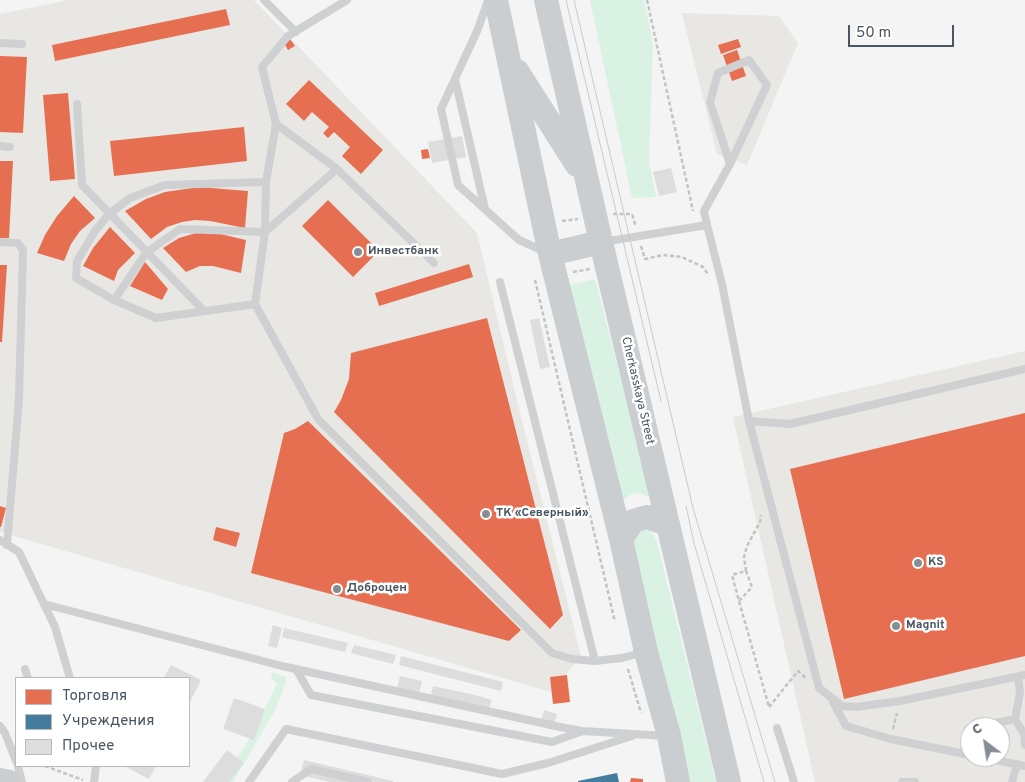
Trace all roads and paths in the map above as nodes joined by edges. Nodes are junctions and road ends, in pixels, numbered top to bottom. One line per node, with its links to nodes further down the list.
1 (264, 0): 7 (lane)
2 (347, 0): 7 (lane)
3 (488, 0): 11 (lane)
4 (496, 0): 10 (main road)
5 (546, 0): 18 (main road, Cherkasskaya Street)
6 (647, 0): 25 (path)
7 (296, 32): 13 (lane)
8 (0, 43): 9 (lane)
9 (22, 44)
10 (508, 58): 18 (main road); 30 (main road)
11 (455, 79): 20 (lane); 20 (lane)
12 (77, 104): 21 (lane)
13 (276, 124): 17 (lane); 19 (lane)
14 (0, 146): 15 (lane)
15 (10, 146)
16 (730, 164): 16 (lane); 24 (lane)
17 (337, 169): 26 (lane); 32 (lane)
18 (588, 181): 28 (main road, Cherkasskaya Street)
19 (266, 182): 21 (lane); 26 (lane)
20 (485, 209): 30 (lane)
21 (109, 214): 29 (lane); 38 (lane)
22 (579, 218): 23 (path)
23 (562, 220)
24 (707, 225): 25 (lane); 42 (lane)
25 (696, 227): 28 (lane)
26 (265, 232): 29 (lane); 39 (lane)
27 (0, 242): 46 (lane)
28 (601, 242): 30 (main road); 44 (main road, Cherkasskaya Street)
29 (147, 252): 38 (lane); 40 (lane)
30 (550, 254): 45 (main road)
31 (645, 259): 36 (path)
32 (434, 263)
33 (594, 268): 34 (path)
34 (571, 273)
35 (535, 280): 50 (path)
36 (712, 281)
37 (500, 282): 52 (lane)
38 (114, 300): 40 (lane)
39 (256, 304): 40 (lane); 52 (lane)
40 (204, 311)
41 (1025, 369): 42 (lane)
42 (749, 421): 60 (lane)
43 (761, 515): 47 (path)
44 (668, 524): 45 (main road); 87 (main road, Cherkasskaya Street)
45 (621, 538): 51 (main road)
46 (4, 542): 49 (lane)
47 (746, 571): 48 (path); 48 (path)
48 (739, 601): 56 (path)
49 (44, 604): 55 (lane); 59 (lane)
50 (615, 622)
51 (646, 652): 52 (lane); 69 (main road)
52 (595, 661)
53 (628, 668): 62 (path)
54 (25, 669): 58 (lane)
55 (296, 669): 67 (lane); 67 (lane)
56 (798, 671)
57 (1021, 676): 61 (lane); 63 (lane)
58 (28, 677)
59 (70, 677)
60 (830, 698): 61 (lane); 70 (lane)
61 (900, 701): 70 (path)
62 (641, 713)
63 (1016, 719): 64 (lane); 71 (lane)
64 (1010, 720)
65 (0, 726): 73 (lane)
66 (777, 728): 88 (lane)
67 (582, 732): 68 (lane)
68 (636, 735): 69 (lane); 83 (lane)
69 (669, 736): 86 (main road)
70 (891, 739): 72 (lane)
71 (1025, 745)
72 (960, 753)
73 (15, 758)
74 (1021, 765): 91 (lane)
75 (18, 767): 81 (lane)
76 (47, 767): 79 (path)
77 (96, 767): 82 (lane)
78 (0, 780): 80 (main road)
79 (83, 780)
80 (9, 782)
81 (22, 782)
82 (94, 782)
83 (249, 782)
84 (292, 782): 85 (lane)
85 (368, 782)
86 (678, 782)
87 (730, 782)
88 (794, 782)
89 (902, 782): 90 (lane)
90 (916, 782)
91 (1012, 782)

